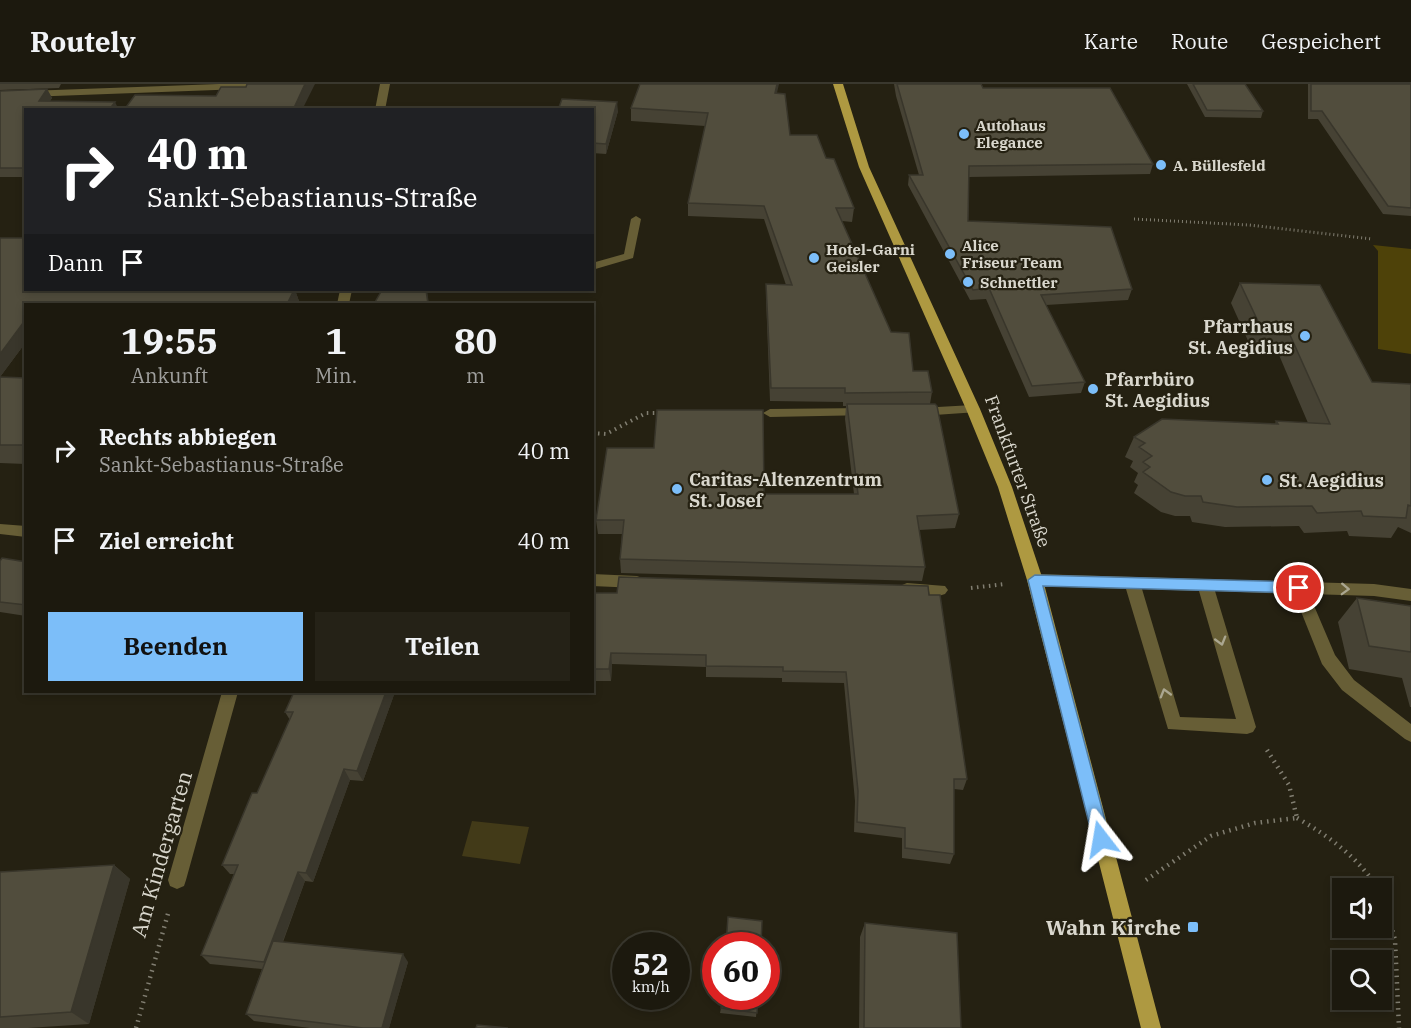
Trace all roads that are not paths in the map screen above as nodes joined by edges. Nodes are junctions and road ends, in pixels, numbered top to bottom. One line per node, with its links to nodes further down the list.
1 (294, 84): 4 (street)
2 (385, 84): 5 (street)
3 (838, 84): 8 (main road, Frankfurter Straße)
4 (0, 95)
5 (380, 108)
6 (636, 219): 7 (street)
7 (594, 266)
8 (973, 409): 10 (street); 15 (main road, Frankfurter Straße)
9 (878, 412): 11 (street)
10 (902, 412)
11 (770, 413)
12 (0, 529): 13 (street)
13 (24, 532)
14 (594, 580): 16 (street)
15 (1035, 580): 17 (street); 26 (main road, Frankfurter Straße)
16 (657, 583)
17 (1132, 583): 18 (street); 18 (street, one-way to 17)
18 (1205, 585): 19 (street)
19 (1299, 588): 22 (street, one-way to 22); 24 (street)
20 (893, 589): 21 (street)
21 (940, 590)
22 (1411, 595)
23 (230, 693): 25 (street, Am Kindergarten)
24 (1411, 734)
25 (177, 880)
26 (1150, 1028)

